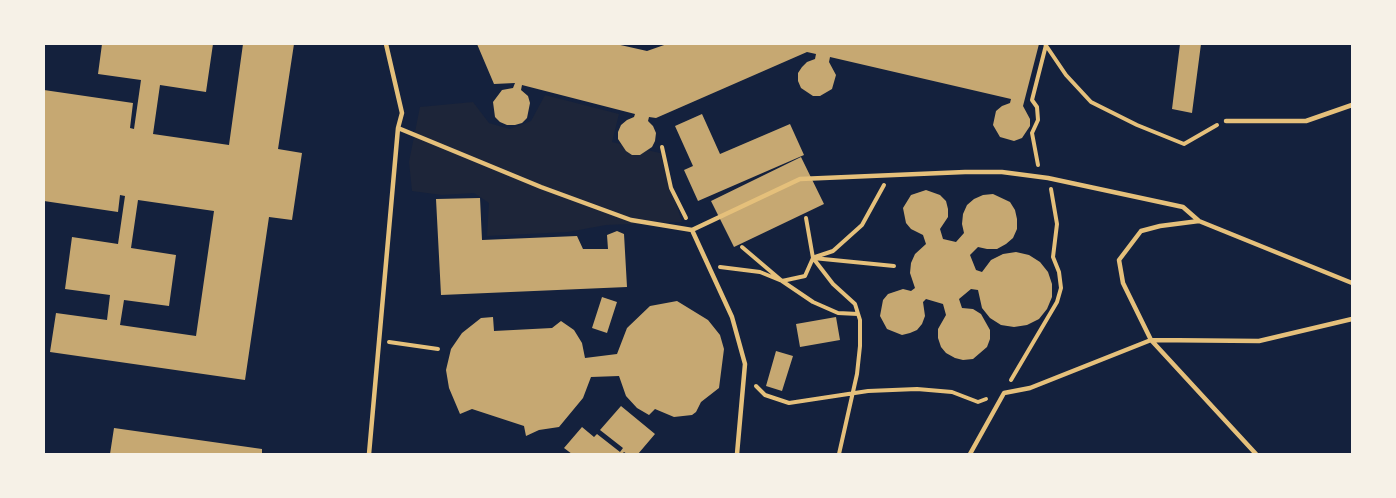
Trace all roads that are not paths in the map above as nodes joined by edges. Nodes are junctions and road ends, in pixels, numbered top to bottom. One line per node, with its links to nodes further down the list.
1 (386, 44): 4 (lane)
2 (1353, 105): 3 (lane)
3 (1226, 121)
4 (398, 128): 6 (lane); 10 (lane)
5 (1199, 221): 6 (lane); 7 (lane); 9 (lane)
6 (692, 230): 11 (lane)
7 (1353, 283)
8 (1353, 320): 9 (lane)
9 (1151, 340): 12 (lane); 13 (lane)
10 (369, 454)
11 (737, 454)
12 (970, 454)
13 (1257, 454)

